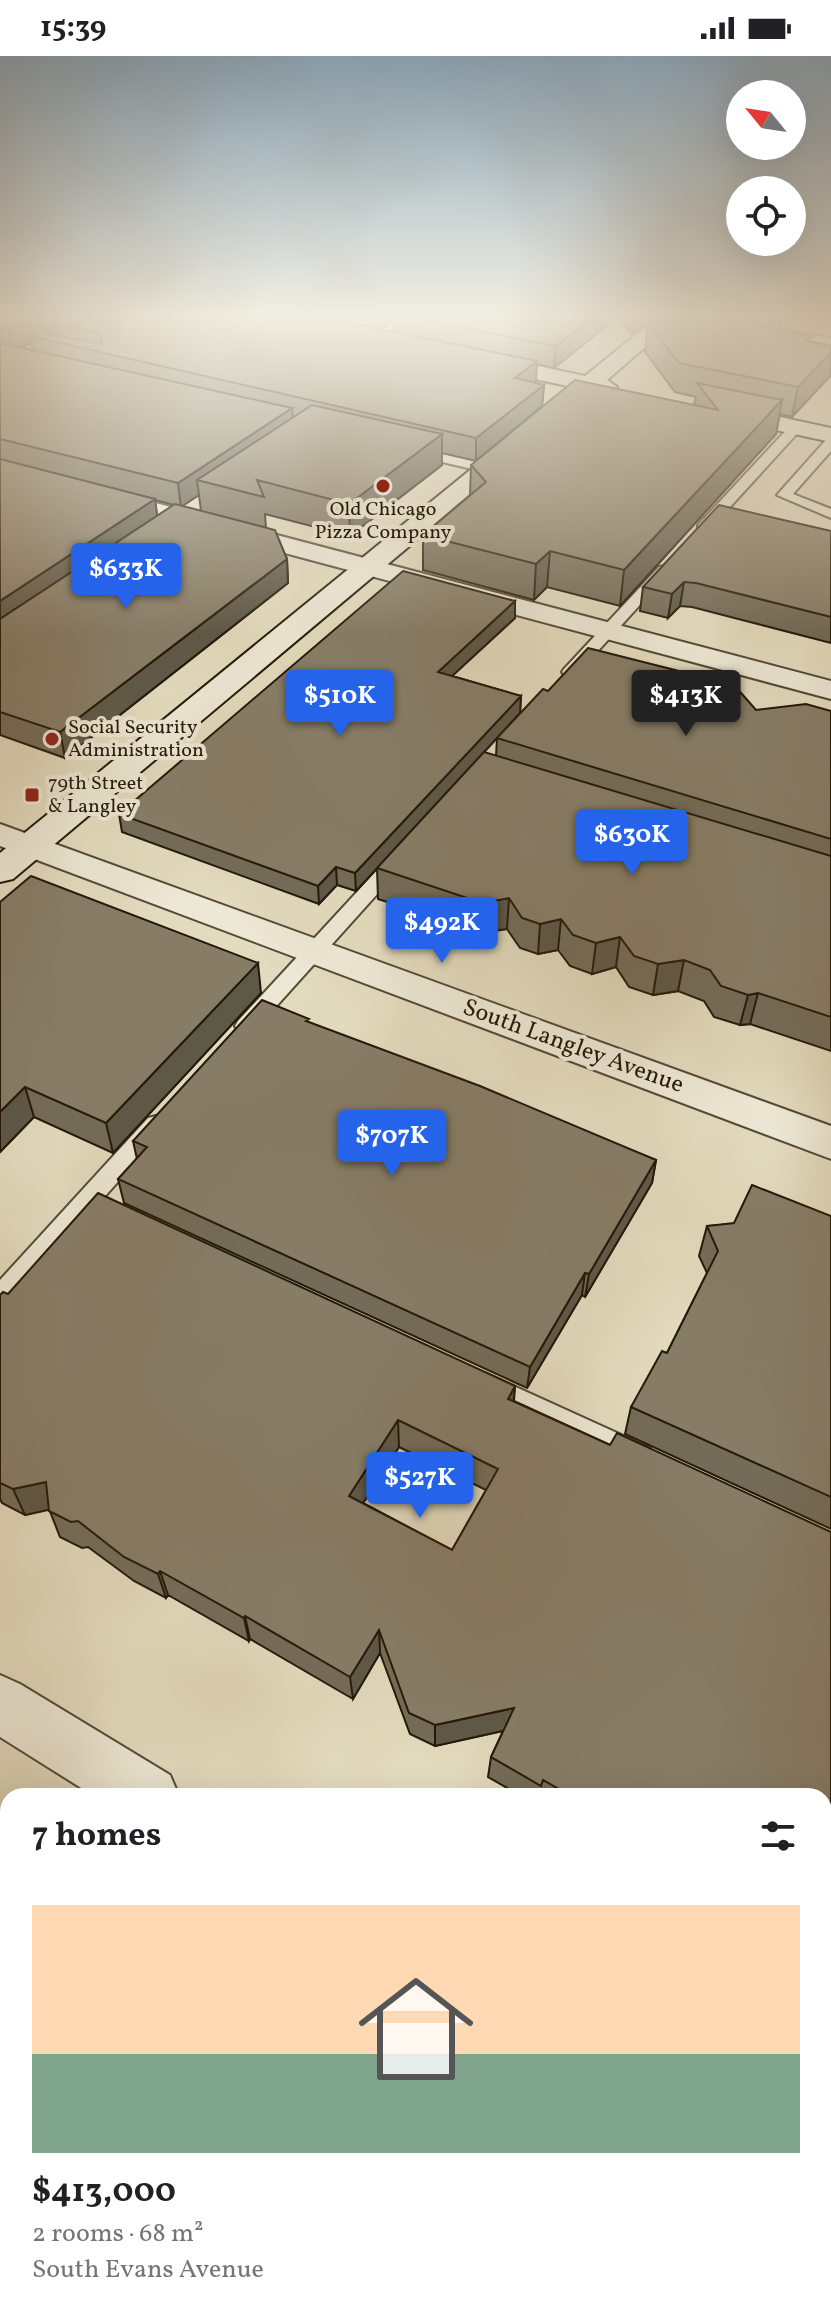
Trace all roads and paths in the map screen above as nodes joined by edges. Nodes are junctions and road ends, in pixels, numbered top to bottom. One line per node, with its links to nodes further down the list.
1 (540, 423): 7 (main road)
2 (777, 423): 3 (main road)
3 (797, 427): 4 (main road); 13 (lane)
4 (831, 435)
5 (831, 443): 10 (lane)
6 (400, 448): 7 (lane)
7 (485, 468): 12 (main road)
8 (0, 469): 11 (main road)
9 (203, 502): 11 (lane)
10 (831, 514)
11 (170, 524): 12 (main road)
12 (366, 566): 13 (main road); 16 (main road)
13 (608, 630): 14 (lane); 15 (main road)
14 (553, 690)
15 (831, 690)
16 (16, 840): 18 (main road); 19 (main road, South Langley Avenue)
17 (416, 840): 19 (lane)
18 (0, 871)
19 (314, 950): 20 (lane); 22 (main road, South Langley Avenue)
20 (232, 1040)
21 (170, 1108): 23 (lane)
22 (831, 1143)
23 (88, 1200): 24 (lane); 25 (lane)
24 (116, 1213)
25 (0, 1297)
26 (459, 1373): 27 (lane)
27 (659, 1466)
28 (0, 1704): 29 (main road)
29 (136, 1788)

